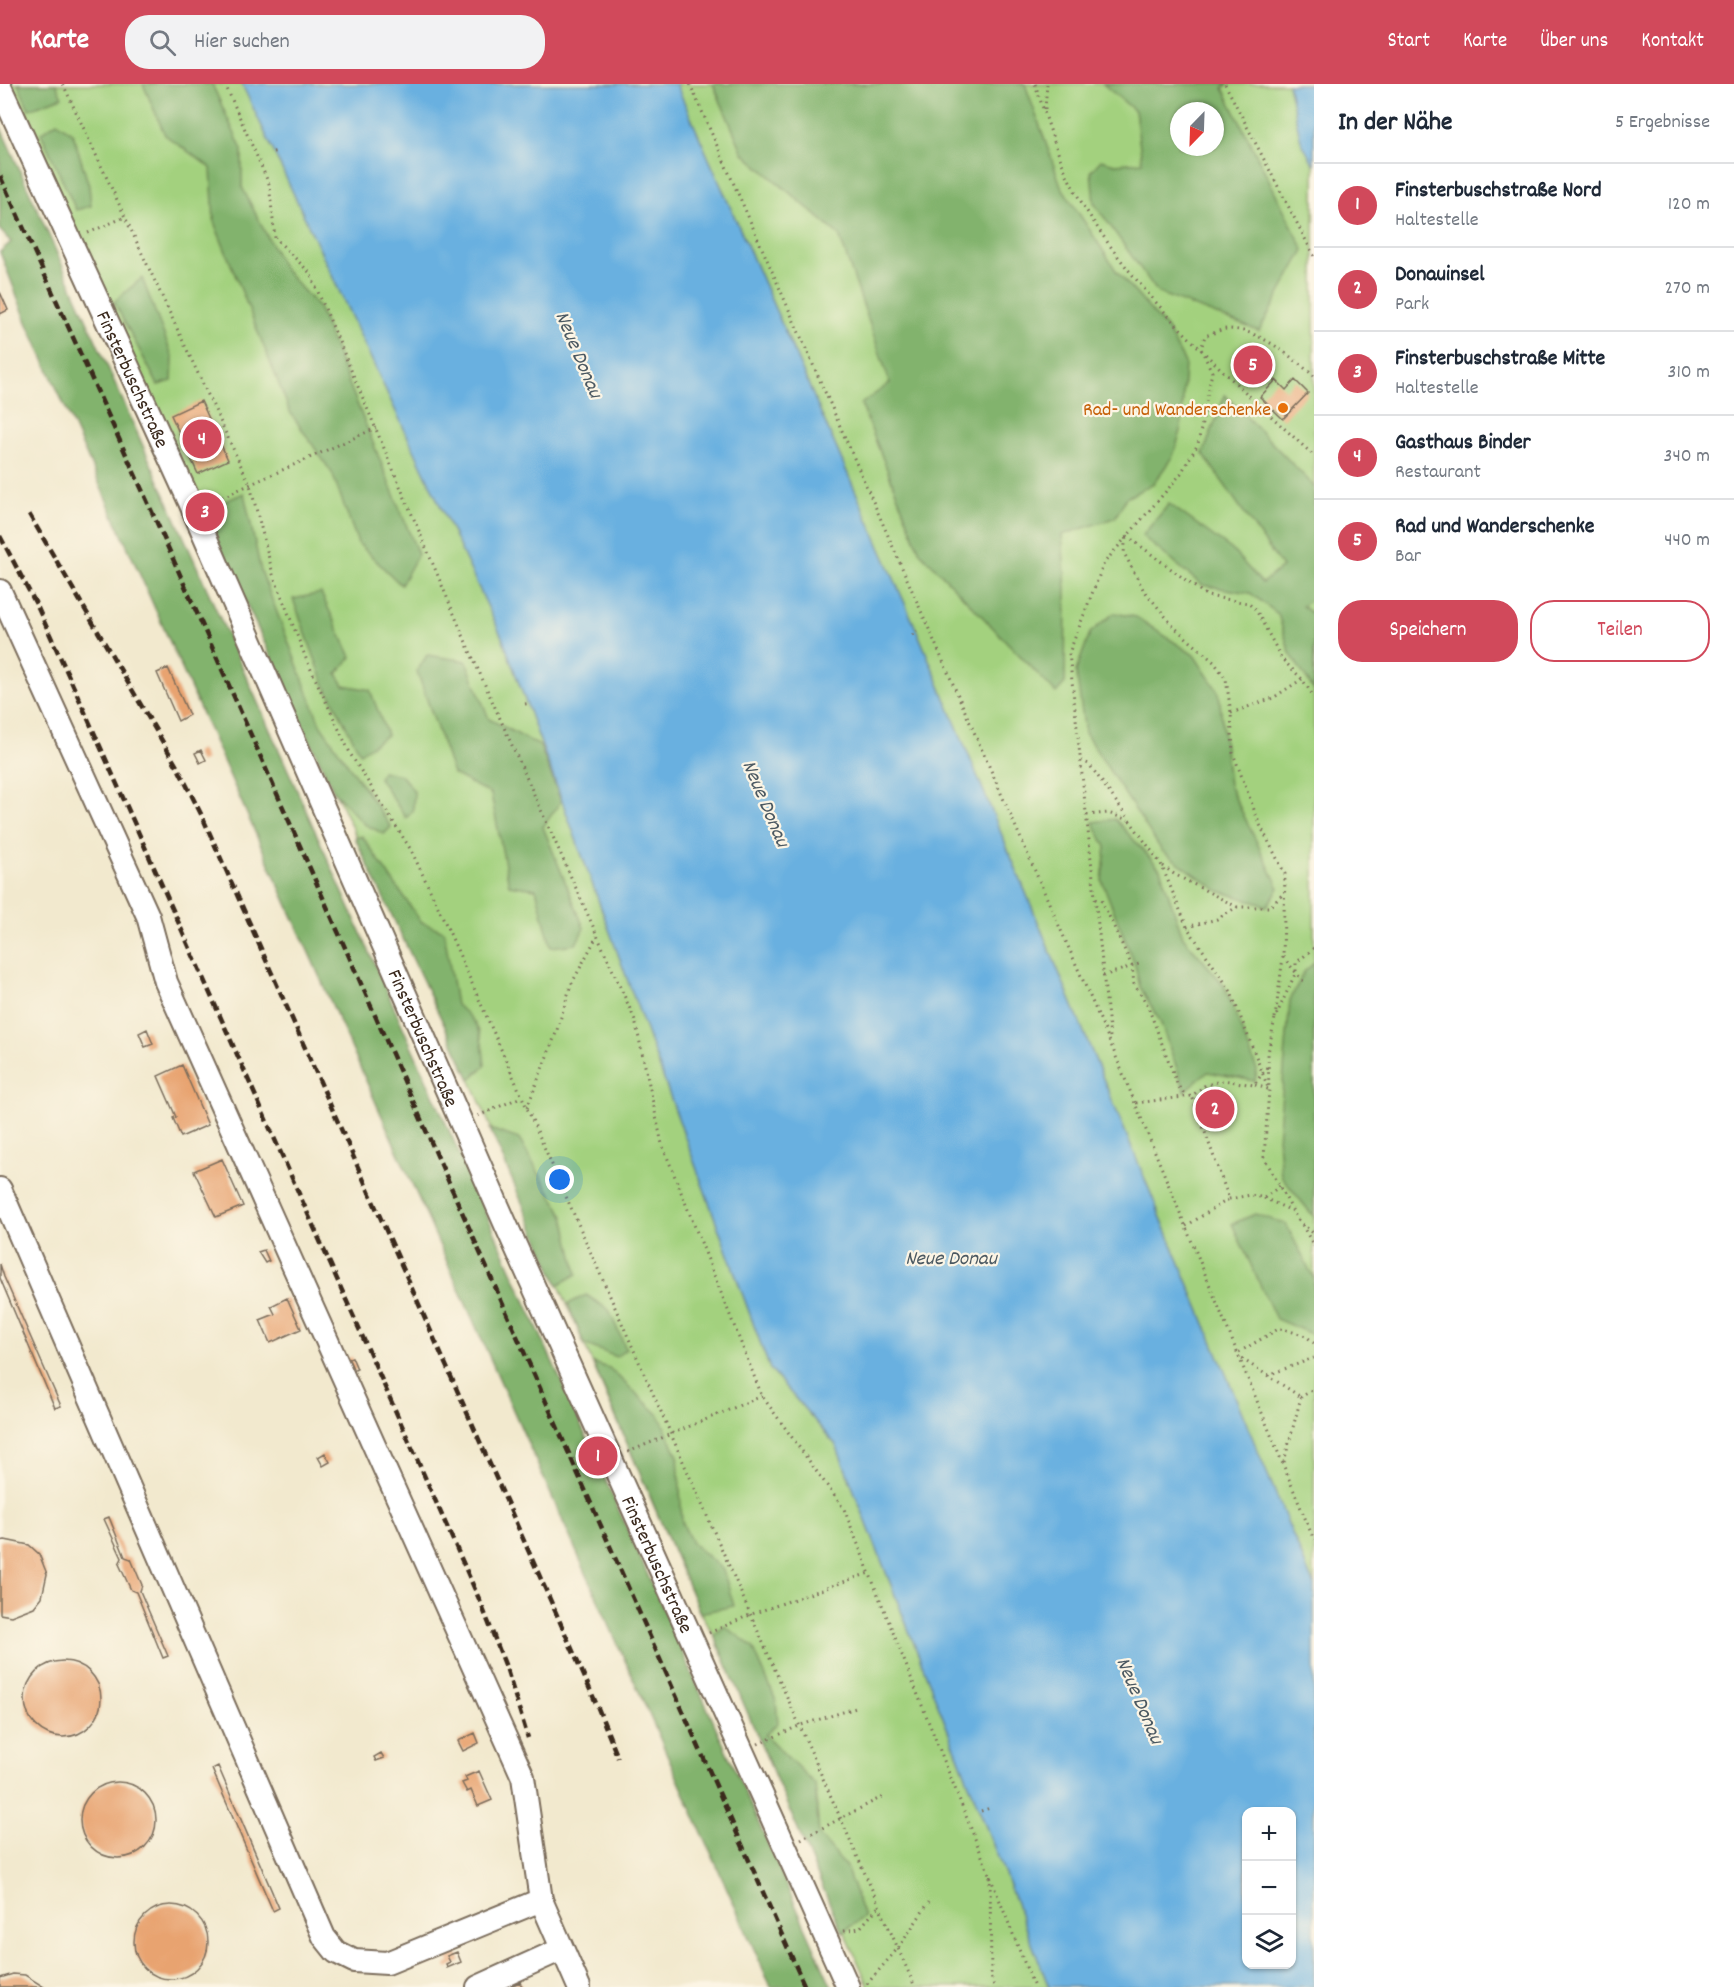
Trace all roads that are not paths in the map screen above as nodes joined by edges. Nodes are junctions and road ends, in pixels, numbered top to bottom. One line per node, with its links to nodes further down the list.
1 (0, 87): 8 (street, Finsterbuschstraße)
2 (0, 591): 4 (street)
3 (0, 1189): 4 (street)
4 (541, 1900): 5 (street)
5 (562, 1949): 6 (street); 7 (street)
6 (478, 1987)
7 (579, 1987)
8 (848, 1987)

